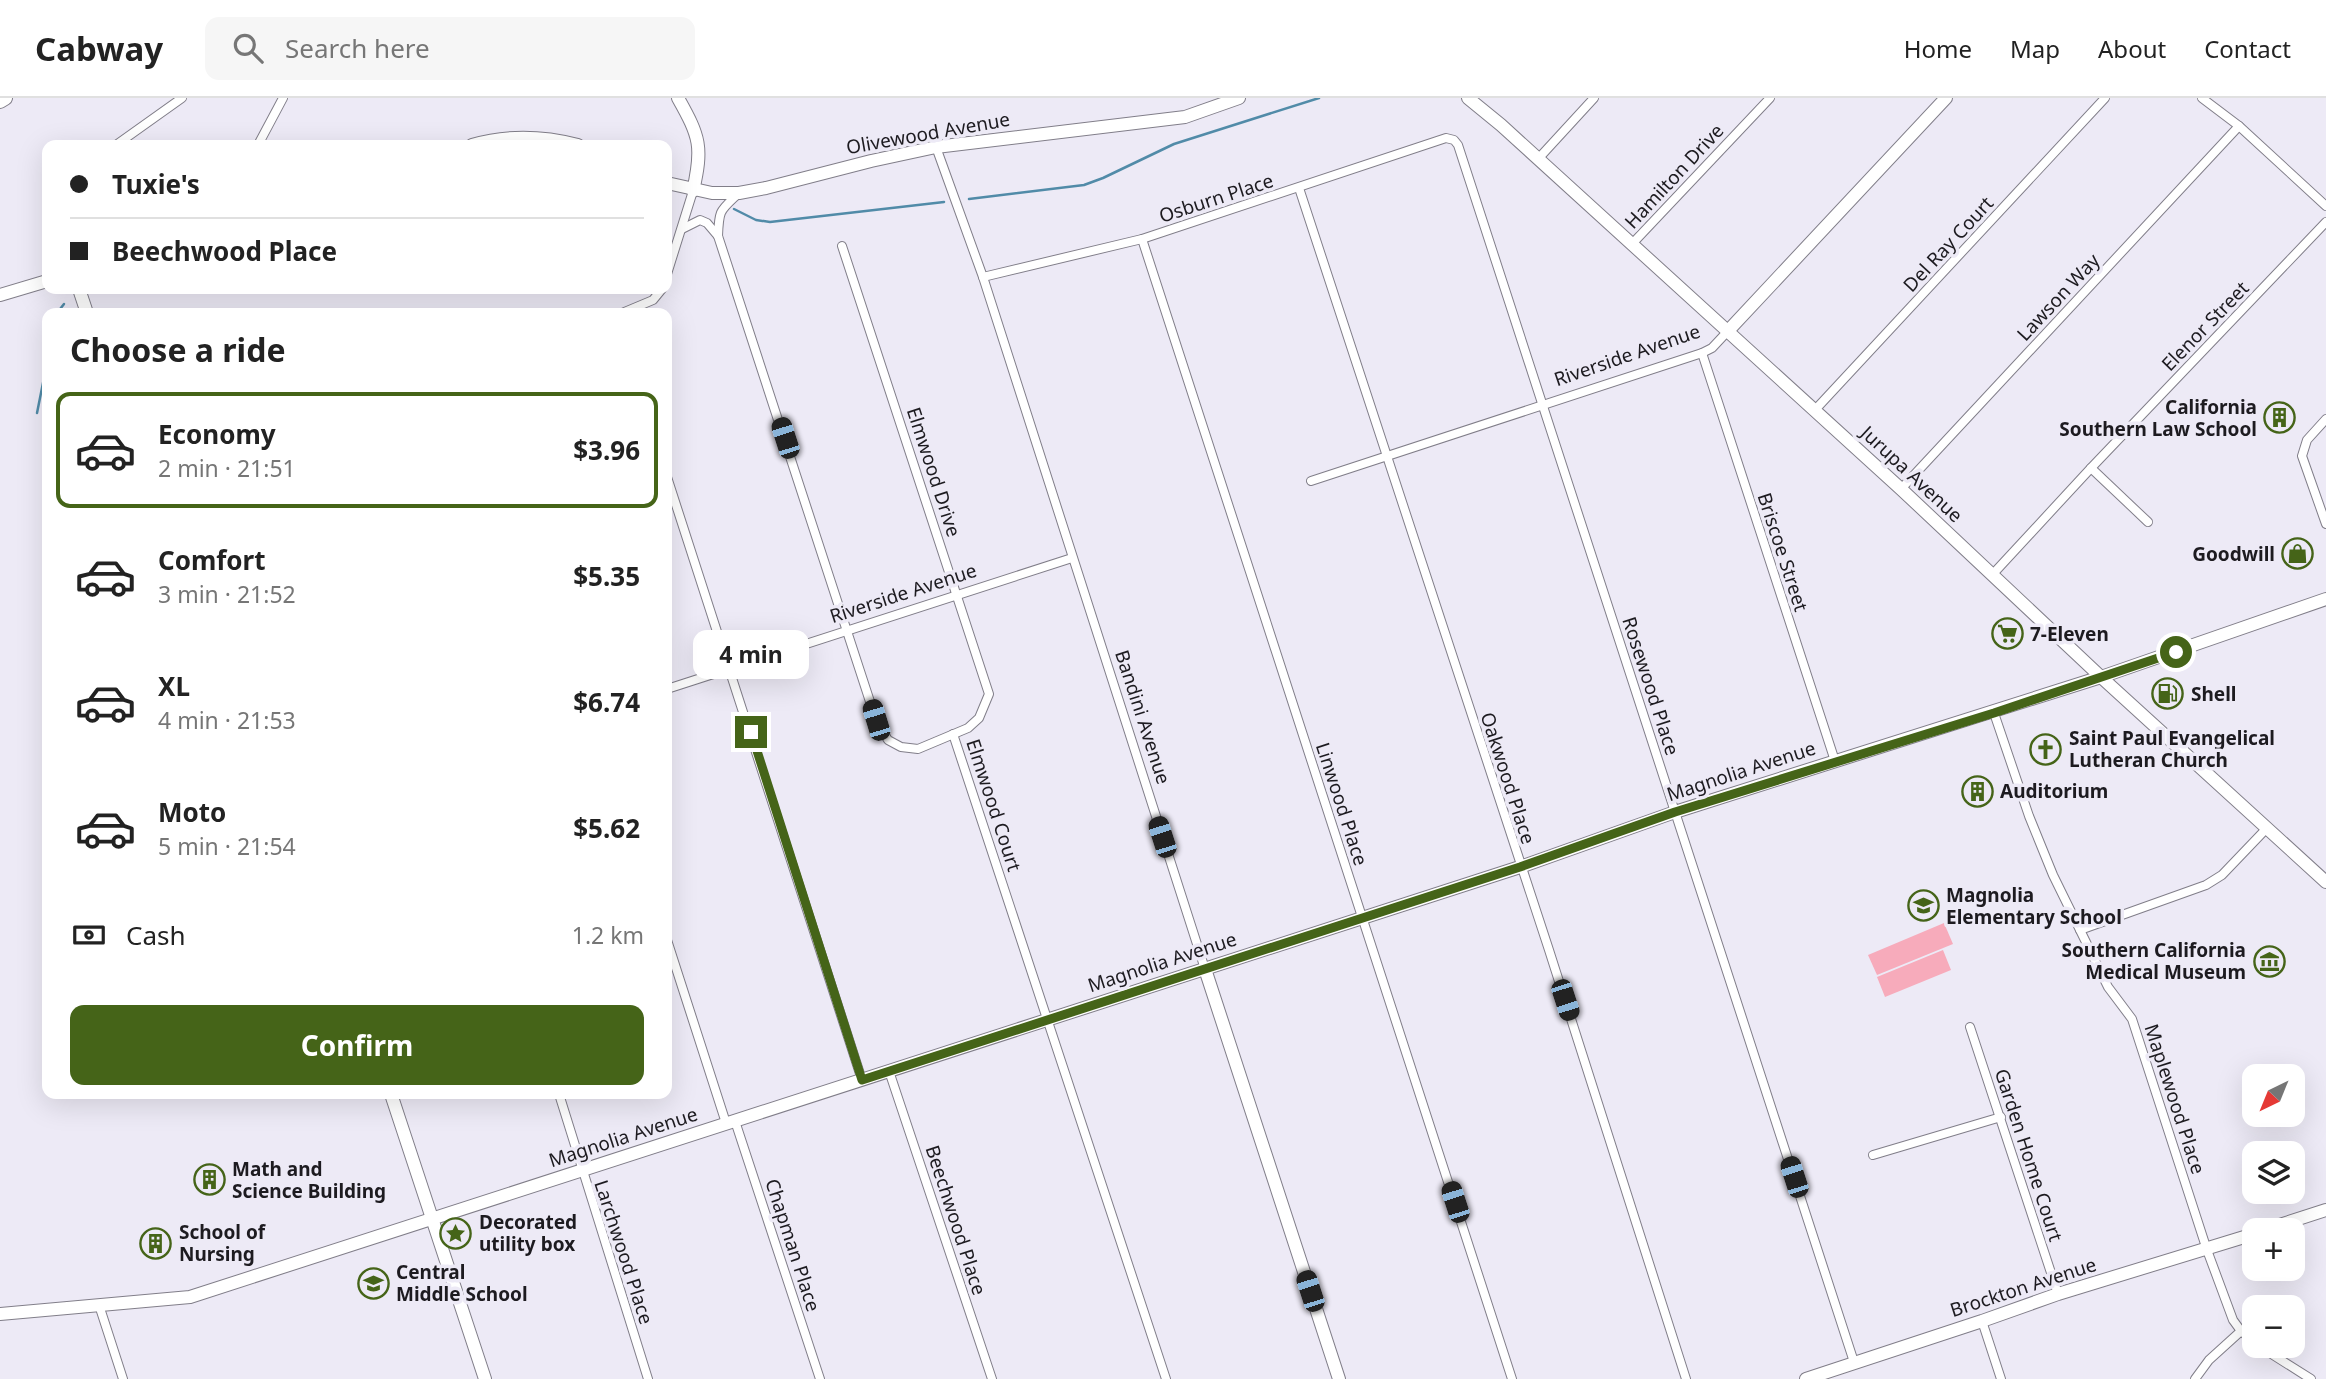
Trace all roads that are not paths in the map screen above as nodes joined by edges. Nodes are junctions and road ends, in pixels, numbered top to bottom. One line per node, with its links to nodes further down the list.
1 (5, 98): 12 (highway)
2 (182, 98): 14 (street)
3 (283, 98): 15 (street)
4 (678, 98): 23 (main road)
5 (1239, 98): 19 (main road, Olivewood Avenue)
6 (1468, 98): 20 (main road, Jurupa Avenue)
7 (1594, 98): 20 (street)
8 (1770, 98): 30 (street, Hamilton Drive)
9 (1946, 98): 38 (main road, Riverside Avenue)
10 (2105, 98): 41 (street, Del Ray Court)
11 (2202, 98): 13 (street)
12 (0, 101)
13 (2239, 126): 25 (street); 46 (street, Lawson Way)
14 (123, 140)
15 (261, 140)
16 (506, 140): 17 (main road)
17 (551, 140)
18 (1454, 140): 22 (street, Osburn Place); 40 (street, Rosewood Place)
19 (936, 147): 24 (main road, Olivewood Avenue); 33 (street, Bandini Avenue)
20 (1538, 159): 30 (main road, Jurupa Avenue)
21 (672, 185): 23 (main road, Olivewood Avenue)
22 (1299, 188): 29 (street, Osburn Place); 43 (street, Oakwood Place)
23 (693, 191): 24 (main road, Olivewood Avenue); 27 (street)
24 (739, 193): 28 (street)
25 (2326, 206)
26 (2326, 222): 44 (street, Elenor Street)
27 (682, 229): 28 (street); 32 (street)
28 (718, 236): 54 (street, Elmwood Court)
29 (1142, 239): 33 (street, Osburn Place); 65 (street, Linwood Place)
30 (1631, 245): 38 (main road, Jurupa Avenue)
31 (842, 246): 52 (street, Elmwood Drive)
32 (672, 259)
33 (983, 277): 50 (street, Bandini Avenue)
34 (42, 282): 36 (main road)
35 (658, 294): 37 (street)
36 (0, 295)
37 (634, 308)
38 (1727, 332): 39 (street, Riverside Avenue); 41 (main road, Jurupa Avenue)
39 (1702, 353): 40 (street, Riverside Avenue); 60 (street, Briscoe Street)
40 (1544, 405): 43 (street, Riverside Avenue); 61 (street, Rosewood Place)
41 (1814, 411): 46 (main road, Jurupa Avenue)
42 (2326, 419): 49 (street)
43 (1387, 456): 45 (street, Riverside Avenue); 63 (street, Oakwood Place)
44 (2091, 468): 48 (street); 51 (street, Elenor Street)
45 (1311, 481)
46 (1901, 489): 51 (main road, Jurupa Avenue)
47 (672, 492): 55 (street)
48 (2148, 522)
49 (2326, 524)
50 (1072, 558): 52 (street, Riverside Avenue); 68 (street, Bandini Avenue)
51 (1992, 575): 56 (main road, Jurupa Avenue)
52 (957, 594): 54 (street, Riverside Avenue); 59 (street, Elmwood Drive)
53 (2326, 599): 56 (main road, Magnolia Avenue)
54 (848, 632): 55 (street, Riverside Avenue); 59 (street, Elmwood Court)
55 (730, 667): 57 (street, Riverside Avenue); 72 (street)
56 (2101, 677): 58 (main road, Magnolia Avenue); 62 (main road, Jurupa Avenue)
57 (672, 687)
58 (1994, 713): 60 (main road, Magnolia Avenue); 66 (street, Maplewood Place)
59 (953, 734): 69 (street, Elmwood Court)
60 (1835, 761): 61 (main road, Magnolia Avenue)
61 (1675, 812): 63 (main road, Magnolia Avenue); 90 (street, Rosewood Place)
62 (2267, 828): 64 (main road, Jurupa Avenue); 66 (street)
63 (1520, 867): 65 (main road, Magnolia Avenue); 100 (street, Oakwood Place)
64 (2326, 883)
65 (1362, 917): 68 (main road, Magnolia Avenue); 99 (street, Linwood Place)
66 (2080, 930): 83 (street, Maplewood Place)
67 (672, 954): 76 (street, Chapman Place)
68 (1205, 969): 69 (main road, Magnolia Avenue); 98 (main road, Bandini Avenue)
69 (1048, 1019): 71 (main road, Magnolia Avenue); 97 (street, Elmwood Court)
70 (1970, 1027): 75 (street, Garden Home Court)
71 (889, 1071): 72 (main road, Magnolia Avenue); 96 (street, Beechwood Place)
72 (862, 1080): 76 (main road, Magnolia Avenue)
73 (393, 1099): 81 (main road)
74 (560, 1099): 78 (street, Larchwood Place)
75 (2001, 1117): 77 (street); 84 (street, Garden Home Court)
76 (731, 1122): 78 (main road, Magnolia Avenue); 95 (street, Chapman Place)
77 (1873, 1155)
78 (581, 1171): 81 (main road, Magnolia Avenue); 94 (street, Larchwood Place)
79 (2326, 1210): 80 (main road)
80 (2301, 1218)
81 (433, 1219): 85 (main road, Magnolia Avenue); 93 (main road)
82 (2242, 1238): 83 (main road, Brockton Avenue)
83 (2207, 1250): 84 (main road, Brockton Avenue); 88 (street, Maplewood Place)
84 (2059, 1294): 87 (main road, Brockton Avenue)
85 (100, 1305): 86 (main road, Magnolia Avenue); 92 (street)
86 (0, 1314)
87 (1982, 1321): 90 (main road, Brockton Avenue); 101 (street)
88 (2241, 1331): 102 (street)
89 (2278, 1358): 103 (street)
90 (1854, 1362): 91 (main road, Brockton Avenue)
91 (1810, 1378)
92 (123, 1379)
93 (485, 1379)
94 (648, 1379)
95 (820, 1379)
96 (992, 1379)
97 (1166, 1379)
98 (1339, 1379)
99 (1512, 1379)
100 (1686, 1379)
101 (2001, 1379)
102 (2195, 1379)
103 (2311, 1379)

